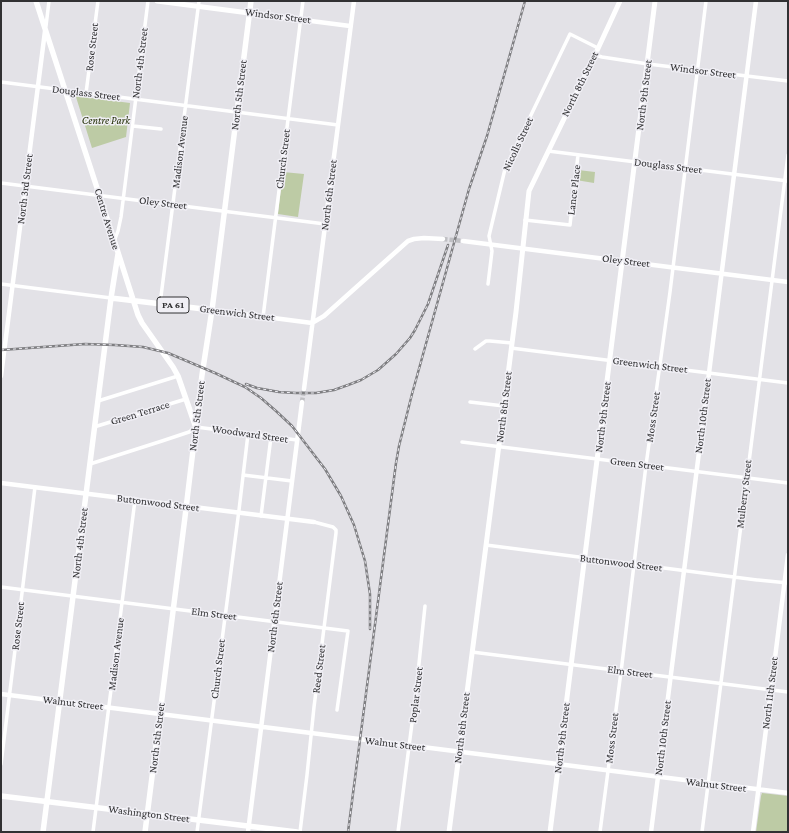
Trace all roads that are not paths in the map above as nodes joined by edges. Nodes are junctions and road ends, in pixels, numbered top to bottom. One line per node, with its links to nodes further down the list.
1 (36, 1): 17 (main road, Centre Avenue)
2 (49, 1): 17 (street, North 3rd Street)
3 (98, 1): 27 (street, Rose Street)
4 (148, 1): 28 (street, North 4th Street)
5 (157, 1): 13 (main road, Windsor Street)
6 (251, 1): 14 (main road, North 5th Street)
7 (303, 1): 15 (street, Church Street)
8 (354, 1): 16 (street, North 6th Street)
9 (620, 1): 18 (main road, North 8th Street)
10 (656, 1): 20 (main road, North 9th Street)
11 (706, 1): 21 (street, Moss Street)
12 (756, 1): 22 (street, North 10th Street)
13 (199, 4): 14 (main road, Windsor Street); 29 (street, Madison Avenue)
14 (250, 13): 15 (street, Windsor Street); 30 (main road, North 5th Street)
15 (301, 20): 16 (street, Windsor Street); 31 (street, Church Street)
16 (350, 26): 32 (street, North 6th Street)
17 (45, 30): 25 (street, North 3rd Street); 26 (main road, Centre Avenue)
18 (598, 48): 19 (main road, North 8th Street); 54 (street, Nicolls Street)
19 (595, 55): 20 (street, Windsor Street); 35 (main road, North 8th Street)
20 (648, 64): 21 (street, Windsor Street); 38 (main road, North 9th Street)
21 (697, 70): 22 (street, Windsor Street); 39 (street, Moss Street)
22 (747, 76): 24 (street, Windsor Street); 40 (street, North 10th Street)
23 (1, 82): 25 (street, Douglass Street)
24 (788, 82)
25 (38, 86): 26 (street, Douglass Street); 43 (street, North 3rd Street)
26 (66, 90): 27 (street, Douglass Street); 44 (main road, Centre Avenue)
27 (86, 93): 28 (street, Douglass Street)
28 (136, 99): 29 (street, Douglass Street); 33 (street, North 4th Street)
29 (186, 105): 30 (street, Douglass Street); 46 (street, Madison Avenue)
30 (237, 112): 31 (street, Douglass Street); 47 (main road, North 5th Street)
31 (288, 119): 32 (street, Douglass Street); 48 (street, Church Street)
32 (338, 125): 50 (street, North 6th Street)
33 (133, 126): 34 (street); 45 (street, North 4th Street)
34 (161, 130)
35 (548, 151): 36 (street, Douglass Street); 49 (main road, North 8th Street)
36 (578, 155): 38 (street, Douglass Street); 49 (street, Lance Place)
37 (788, 155): 41 (street, Mulberry Street)
38 (636, 162): 39 (street, Douglass Street); 57 (main road, North 9th Street)
39 (685, 168): 40 (street, Douglass Street); 58 (street, Moss Street)
40 (735, 174): 41 (street, Douglass Street); 59 (street, North 10th Street)
41 (786, 181): 60 (street, Mulberry Street)
42 (1, 182): 43 (street, Oley Street)
43 (26, 186): 44 (street, Oley Street); 64 (street, North 3rd Street)
44 (100, 195): 45 (street, Oley Street); 52 (main road, Centre Avenue)
45 (124, 198): 46 (street, Oley Street); 52 (street, North 4th Street)
46 (173, 205): 47 (street, Oley Street); 67 (street, Madison Avenue)
47 (224, 211): 48 (street, Oley Street); 68 (main road, North 5th Street)
48 (276, 218): 50 (street, Oley Street); 69 (street, Church Street)
49 (525, 220): 55 (main road, North 8th Street)
50 (325, 224): 70 (street, North 6th Street)
51 (443, 239): 70 (street)
52 (114, 240): 56 (main road, Centre Avenue)
53 (463, 241): 54 (street, Oley Street)
54 (491, 244): 55 (street, Oley Street); 63 (street, Nicolls Street)
55 (522, 249): 57 (street, Oley Street); 71 (main road, North 8th Street)
56 (118, 254): 65 (main road, North 4th Street); 66 (main road, Centre Avenue)
57 (623, 261): 58 (street, Oley Street); 73 (main road, North 9th Street)
58 (673, 267): 59 (street, Oley Street); 74 (street, Moss Street)
59 (722, 274): 60 (street, Oley Street); 75 (street, North 10th Street)
60 (772, 280): 61 (street, Oley Street); 78 (street, Mulberry Street)
61 (788, 282)
62 (1, 284): 64 (street, Greenwich Street)
63 (488, 284)
64 (13, 285): 65 (street, Greenwich Street); 76 (street, North 3rd Street)
65 (111, 298): 66 (main road, Greenwich Street / PA 61); 82 (main road, North 4th Street)
66 (133, 300): 67 (main road, Greenwich Street / PA 61); 77 (main road, Centre Avenue)
67 (160, 304): 68 (main road, Greenwich Street / PA 61)
68 (212, 310): 69 (street, Greenwich Street); 87 (main road, North 5th Street)
69 (263, 317): 70 (street, Greenwich Street)
70 (312, 323): 80 (street, North 6th Street)
71 (511, 345): 72 (street, Greenwich Street); 73 (street, Greenwich Street); 85 (main road, North 8th Street)
72 (475, 349)
73 (610, 360): 74 (street, Greenwich Street); 93 (main road, North 9th Street)
74 (660, 366): 75 (street, Greenwich Street); 95 (street, Moss Street)
75 (709, 373): 78 (street, Greenwich Street); 96 (street, North 10th Street)
76 (1, 376)
77 (178, 376): 81 (main road, Centre Avenue); 82 (street)
78 (759, 379): 79 (street, Greenwich Street); 99 (street, Mulberry Street)
79 (788, 382)
80 (304, 389)
81 (186, 399): 86 (street, Green Terrace); 87 (main road, Centre Avenue)
82 (98, 401): 86 (main road, North 4th Street)
83 (302, 402): 90 (street, North 6th Street)
84 (470, 402): 85 (street)
85 (504, 406): 92 (main road, North 8th Street)
86 (94, 427): 94 (main road, North 4th Street)
87 (196, 427): 88 (street, Woodward Street); 94 (street, Woodward Street); 106 (main road, North 5th Street)
88 (248, 434): 89 (street, Woodward Street); 97 (street, Church Street)
89 (271, 437): 90 (street, Woodward Street); 98 (street)
90 (298, 440): 100 (street, North 6th Street)
91 (462, 442): 92 (street, Green Street)
92 (499, 446): 93 (street, Green Street); 111 (main road, North 8th Street)
93 (597, 459): 95 (street, Green Street); 113 (main road, North 9th Street)
94 (90, 464): 104 (main road, North 4th Street)
95 (646, 465): 96 (street, Green Street); 114 (street, Moss Street)
96 (696, 472): 99 (street, Green Street); 115 (street, North 10th Street)
97 (243, 475): 98 (street); 107 (street, Church Street)
98 (266, 478): 100 (street); 108 (street)
99 (746, 478): 102 (street, Green Street); 116 (street, Mulberry Street)
100 (292, 481): 109 (street, North 6th Street)
101 (1, 483): 103 (street, Buttonwood Street)
102 (788, 483)
103 (35, 487): 104 (street, Buttonwood Street); 119 (street, Rose Street)
104 (86, 494): 105 (street, Buttonwood Street); 120 (main road, North 4th Street)
105 (135, 500): 106 (street, Buttonwood Street); 121 (street, Madison Avenue)
106 (187, 506): 107 (street, Buttonwood Street); 123 (main road, North 5th Street)
107 (238, 513): 108 (street, Buttonwood Street); 124 (street, Church Street)
108 (261, 516): 109 (street, Buttonwood Street)
109 (287, 519): 110 (street, Buttonwood Street); 125 (street, North 6th Street)
110 (314, 522): 126 (street, Reed Street)
111 (486, 545): 113 (street, Buttonwood Street); 127 (main road, North 8th Street)
112 (788, 555): 117 (street, North 11th Street)
113 (585, 558): 114 (street, Buttonwood Street); 128 (main road, North 9th Street)
114 (634, 564): 115 (street, Buttonwood Street); 129 (street, Moss Street)
115 (684, 570): 116 (street, Buttonwood Street); 130 (street, North 10th Street)
116 (734, 577): 117 (street, Buttonwood Street); 131 (street, Mulberry Street)
117 (786, 583): 132 (street, North 11th Street)
118 (1, 587): 119 (street, Elm Street)
119 (23, 590): 120 (street, Elm Street); 135 (street, Rose Street)
120 (72, 596): 121 (street, Elm Street); 136 (main road, North 4th Street)
121 (122, 602): 123 (street, Elm Street); 137 (street, Madison Avenue)
122 (425, 606): 143 (street, Poplar Street)
123 (173, 609): 124 (street, Elm Street); 139 (main road, North 5th Street)
124 (225, 615): 125 (street, Elm Street); 140 (street, Church Street)
125 (275, 622): 126 (street, Elm Street); 141 (street, North 6th Street)
126 (324, 628): 138 (street, Elm Street); 142 (street, Reed Street)
127 (472, 652): 128 (street, Elm Street); 144 (main road, North 8th Street)
128 (571, 665): 129 (street, Elm Street); 146 (main road, North 9th Street)
129 (621, 671): 130 (street, Elm Street); 147 (street, Moss Street)
130 (670, 677): 131 (street, Elm Street); 148 (street, North 10th Street)
131 (721, 684): 132 (street, Elm Street); 149 (street, Mulberry Street)
132 (771, 690): 133 (street, Elm Street); 150 (street, North 11th Street)
133 (788, 692)
134 (1, 694): 135 (street, Walnut Street)
135 (10, 696): 136 (street, Walnut Street); 145 (street, Rose Street)
136 (59, 701): 137 (street, Walnut Street); 153 (main road, North 4th Street)
137 (109, 708): 139 (street, Walnut Street); 154 (street, Madison Avenue)
138 (338, 710)
139 (160, 714): 140 (street, Walnut Street); 155 (main road, North 5th Street)
140 (211, 720): 141 (street, Walnut Street); 156 (street, Church Street)
141 (261, 727): 142 (street, Walnut Street); 157 (street, North 6th Street)
142 (311, 733): 143 (street, Walnut Street); 162 (street, Reed Street)
143 (410, 746): 144 (street, Walnut Street); 163 (street, Poplar Street)
144 (460, 752): 146 (street, Walnut Street); 164 (main road, North 8th Street)
145 (1, 764)
146 (559, 765): 147 (street, Walnut Street); 165 (main road, North 9th Street)
147 (608, 771): 148 (street, Walnut Street); 166 (street, Moss Street)
148 (658, 777): 149 (street, Walnut Street); 167 (street, North 10th Street)
149 (708, 784): 150 (street, Walnut Street); 168 (street, Mulberry Street)
150 (758, 790): 151 (street, Walnut Street); 169 (street, North 11th Street)
151 (788, 794)
152 (1, 796): 153 (main road, Washington Street)
153 (47, 801): 154 (main road, Washington Street); 158 (main road, North 4th Street)
154 (96, 807): 155 (main road, Washington Street); 159 (street, Madison Avenue)
155 (148, 813): 156 (main road, Washington Street); 160 (main road, North 5th Street)
156 (199, 820): 157 (main road, Washington Street); 161 (street, Church Street)
157 (248, 829): 162 (main road, Washington Street)
158 (43, 832)
159 (93, 832)
160 (145, 832)
161 (197, 832)
162 (299, 832)
163 (398, 832)
164 (449, 832)
165 (550, 832)
166 (600, 832)
167 (651, 832)
168 (702, 832)
169 (752, 832)

